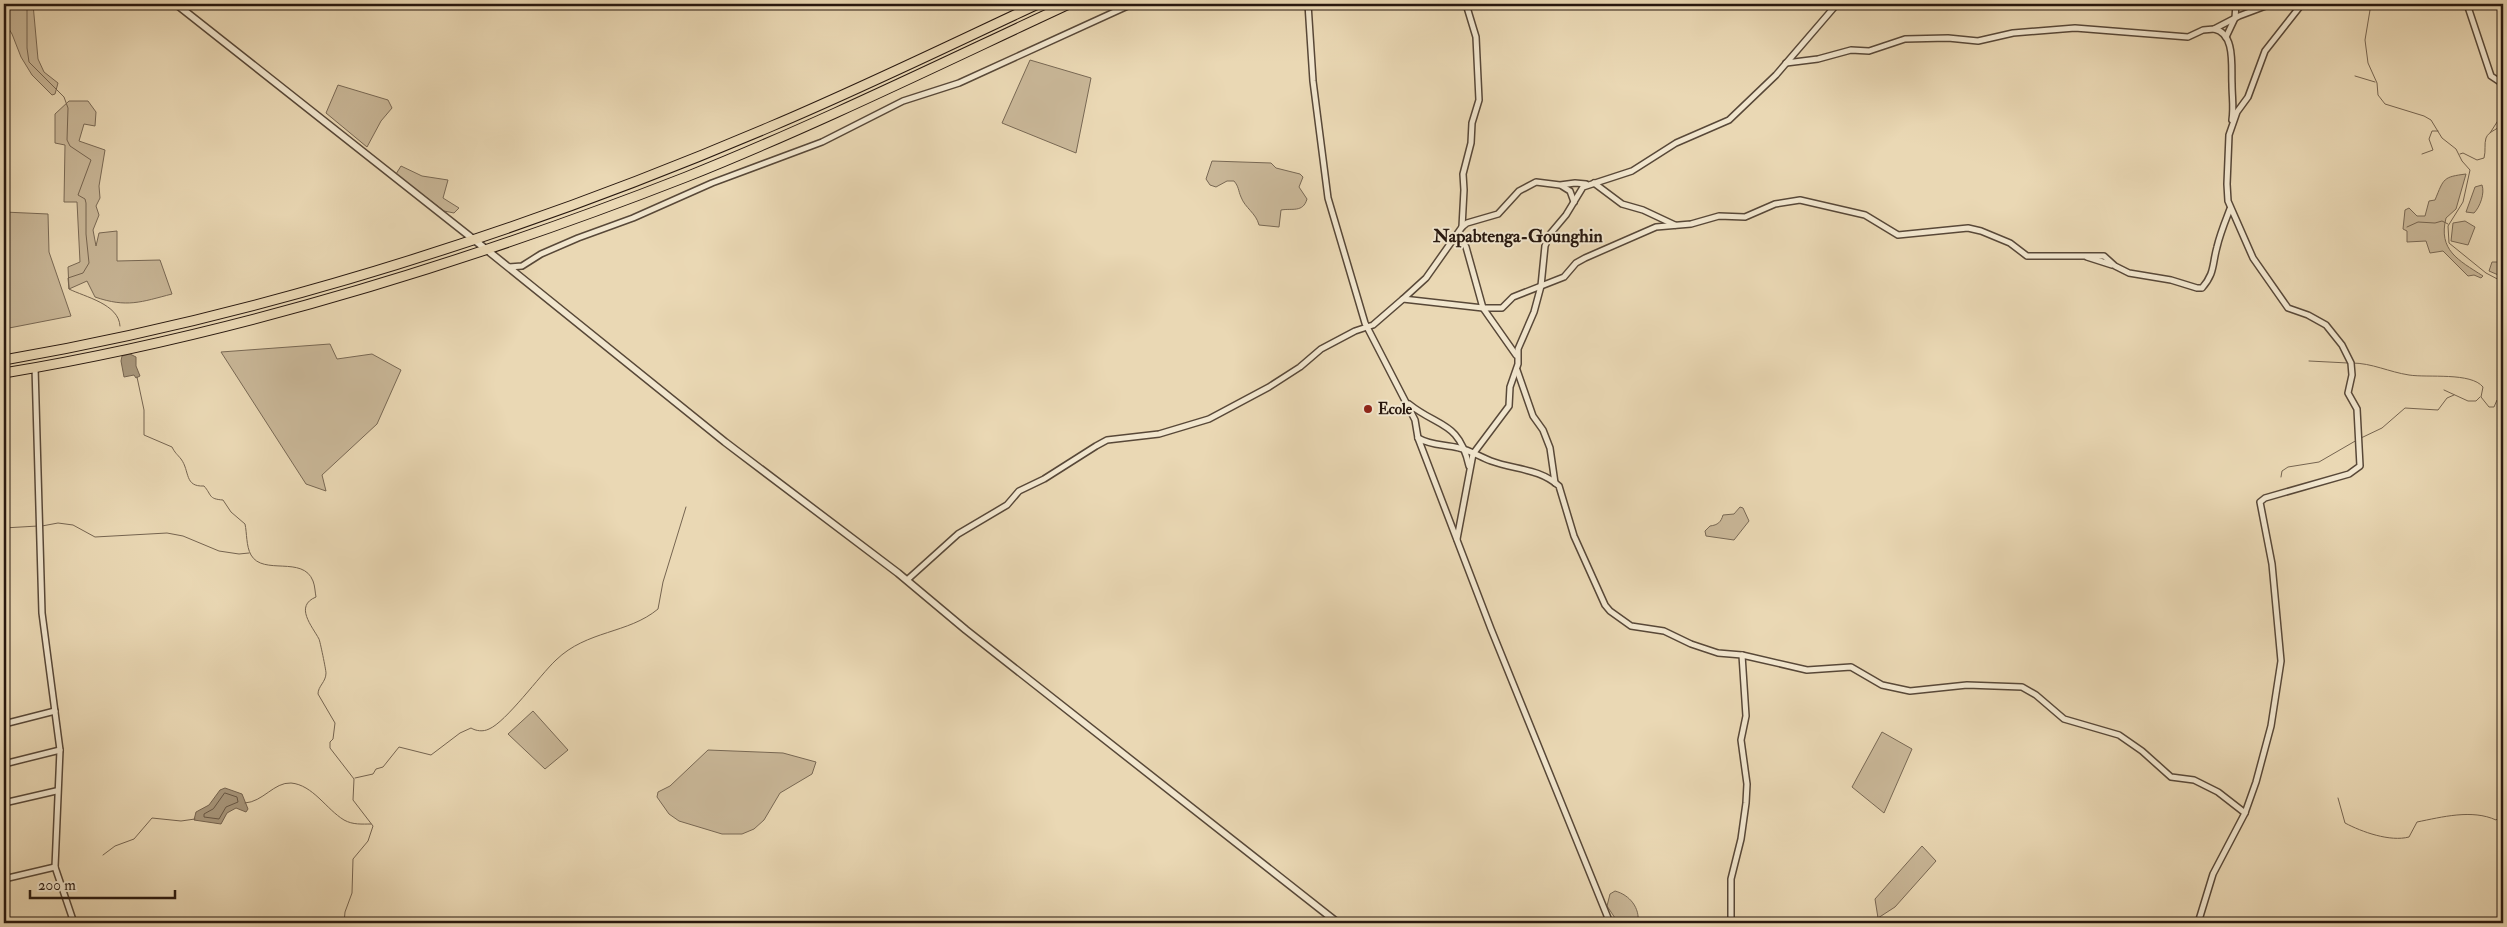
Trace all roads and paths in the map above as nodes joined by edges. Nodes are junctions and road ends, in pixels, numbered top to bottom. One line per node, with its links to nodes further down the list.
1 (176, 4): 26 (street)
2 (1038, 4): 26 (highway)
3 (1069, 4): 27 (highway)
4 (1132, 4): 28 (street)
5 (1308, 4): 32 (street)
6 (1466, 4): 24 (street)
7 (1837, 4): 15 (street)
8 (2236, 4): 12 (street)
9 (2271, 4): 12 (street)
10 (2302, 4): 17 (street)
11 (2467, 4): 16 (street)
12 (2235, 18): 13 (street); 14 (street)
13 (2214, 29): 14 (street); 15 (street)
14 (2226, 37): 17 (street)
15 (1786, 63): 18 (street)
16 (2503, 84)
17 (2229, 135): 22 (street)
18 (1594, 183): 19 (street); 23 (street)
19 (1586, 184): 20 (street); 21 (street)
20 (1560, 185): 21 (street); 24 (street)
21 (1574, 203): 29 (street)
22 (2230, 209): 23 (street); 53 (street)
23 (1675, 225): 29 (street)
24 (1462, 227): 25 (street)
25 (1459, 233): 30 (street); 31 (street)
26 (474, 240): 27 (street); 34 (highway)
27 (487, 250): 28 (street); 35 (highway)
28 (509, 267): 45 (street)
29 (1541, 286): 31 (street); 33 (street)
30 (1404, 299): 31 (street); 32 (street)
31 (1484, 308): 33 (street)
32 (1367, 328): 38 (street); 45 (street)
33 (1517, 356): 36 (street)
34 (4, 360)
35 (35, 367): 37 (highway); 47 (street)
36 (1517, 370): 41 (street); 43 (street)
37 (4, 373)
38 (1406, 402): 39 (street); 40 (street)
39 (1418, 438): 40 (street); 44 (street)
40 (1465, 450): 41 (street); 42 (street)
41 (1474, 453): 42 (street); 43 (street)
42 (1470, 469): 44 (street)
43 (1555, 482): 46 (street)
44 (1457, 539): 58 (street)
45 (907, 580): 57 (street)
46 (1742, 655): 53 (street); 59 (street)
47 (55, 711): 48 (street); 49 (street)
48 (4, 724)
49 (60, 750): 50 (street); 54 (street)
50 (4, 764)
51 (56, 790): 52 (street)
52 (4, 803)
53 (2245, 813): 60 (street)
54 (55, 867): 55 (street); 56 (street)
55 (4, 879)
56 (74, 923)
57 (1338, 923)
58 (1610, 923)
59 (1731, 923)
60 (2198, 923)

